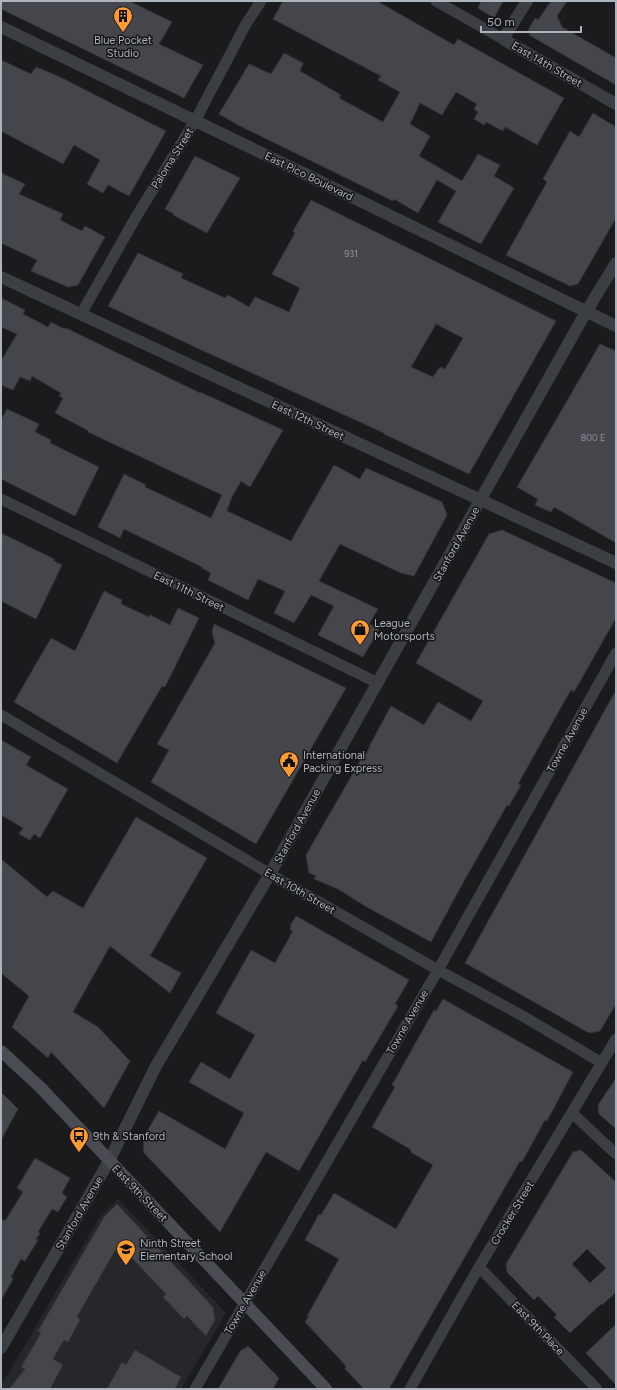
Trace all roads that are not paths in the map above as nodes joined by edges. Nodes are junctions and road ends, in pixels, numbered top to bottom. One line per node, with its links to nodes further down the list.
1 (261, 1): 7 (street, Paloma Street)
2 (436, 1): 5 (street, East 14th Street)
3 (527, 1): 5 (street)
4 (1, 27): 7 (street, East Pico Boulevard)
5 (503, 39): 6 (street, East 14th Street)
6 (616, 104)
7 (195, 121): 10 (street, East Pico Boulevard); 11 (street, Paloma Street)
8 (616, 263): 10 (street, Stanford Avenue)
9 (1, 277): 11 (street, East 12th Street)
10 (586, 312): 12 (street, East Pico Boulevard); 14 (street, Stanford Avenue)
11 (81, 314): 14 (street, East 12th Street)
12 (616, 326)
13 (1, 499): 17 (street, East 11th Street)
14 (481, 500): 15 (street, East 12th Street); 17 (street, Stanford Avenue)
15 (616, 563)
16 (616, 652): 20 (street, Towne Avenue)
17 (378, 683): 19 (street, Stanford Avenue)
18 (1, 716): 19 (street, East 10th Street)
19 (270, 874): 20 (street, East 10th Street); 26 (street, Stanford Avenue)
20 (438, 970): 23 (street, East 10th Street); 28 (street, Towne Avenue)
21 (616, 1039): 23 (street, Crocker Street)
22 (1, 1051): 26 (main road, East 9th Street)
23 (602, 1062): 24 (street, Crocker Street)
24 (572, 1113): 25 (street); 27 (street, Crocker Street)
25 (616, 1154)
26 (109, 1161): 28 (main road, East 9th Street); 29 (street, Stanford Avenue)
27 (479, 1267): 32 (street, Crocker Street); 33 (street, East 9th Place)
28 (245, 1303): 30 (street, Towne Avenue); 31 (main road, East 9th Street)
29 (1, 1348)
30 (195, 1389)
31 (326, 1389)
32 (410, 1389)
33 (597, 1389)

